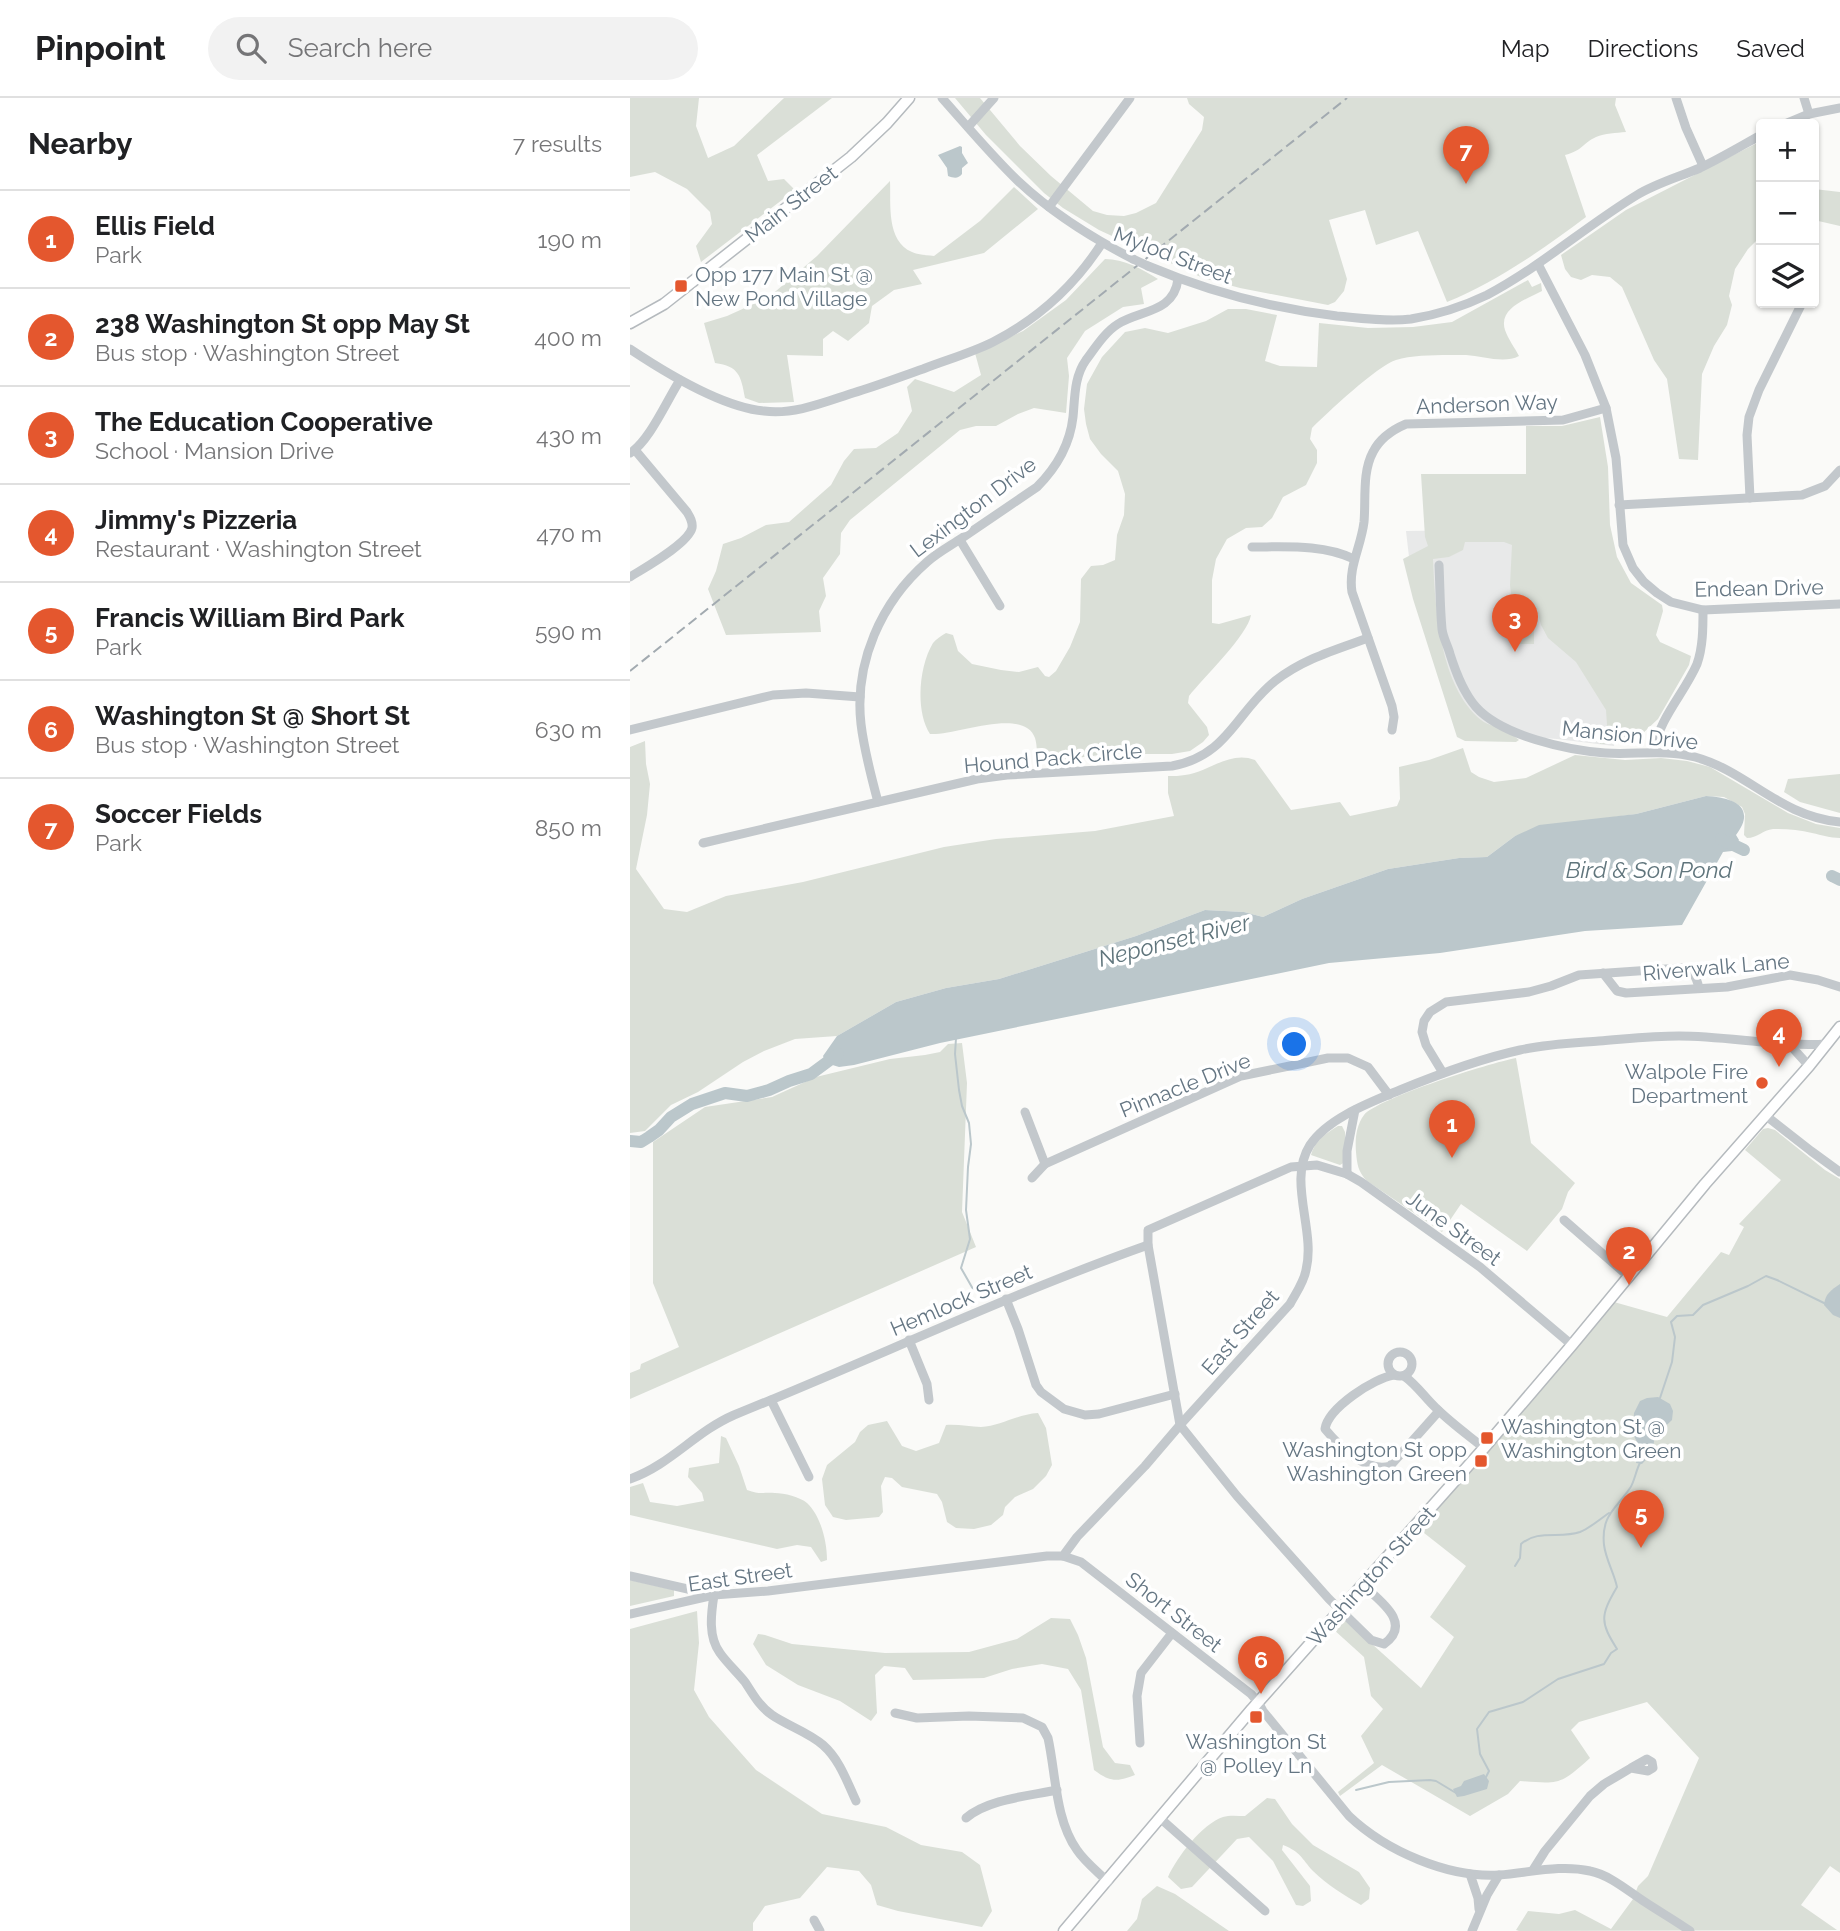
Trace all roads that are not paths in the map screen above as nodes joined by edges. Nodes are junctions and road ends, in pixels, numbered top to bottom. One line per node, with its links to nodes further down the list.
1 (909, 98): 18 (main road, Main Street)
2 (942, 98): 10 (street)
3 (994, 98): 10 (street)
4 (1130, 98): 13 (street)
5 (1676, 98): 12 (street)
6 (1804, 98): 8 (street)
7 (1840, 108): 8 (street)
8 (1809, 114): 9 (street)
9 (1797, 119)
10 (968, 127): 13 (street)
11 (1756, 138): 12 (street, Mylod Street)
12 (1703, 166): 15 (street, Mylod Street)
13 (1049, 207): 14 (street)
14 (1102, 243): 16 (street, Mylod Street, bridge); 20 (street, Mylod Street)
15 (1538, 264): 16 (street, Mylod Street); 21 (street, Endean Drive)
16 (1178, 279): 26 (street, Lexington Drive)
17 (1800, 308): 24 (street)
18 (630, 323)
19 (630, 349): 20 (street, Mylod Street)
20 (680, 380): 22 (street)
21 (1606, 408): 25 (street, Endean Drive); 28 (street, Anderson Way)
22 (633, 451): 30 (street)
23 (1840, 470): 24 (street)
24 (1750, 498): 25 (street)
25 (1619, 505): 33 (street, Endean Drive)
26 (960, 540): 32 (street); 35 (street, Lexington Drive)
27 (1252, 547): 28 (street)
28 (1354, 559): 34 (street, Anderson Way)
29 (1439, 565): 38 (street, Mansion Drive)
30 (630, 577)
31 (1840, 604): 33 (street, Endean Drive)
32 (1000, 606)
33 (1703, 610): 38 (street)
34 (1368, 638): 37 (street, Anderson Way); 39 (street, Hound Pack Circle)
35 (860, 697): 36 (street); 39 (street, Lexington Drive)
36 (630, 730)
37 (1392, 730)
38 (1654, 751): 40 (street, Mansion Drive)
39 (878, 802): 41 (street, Hound Pack Circle)
40 (1840, 822)
41 (703, 843)
42 (1603, 973): 44 (street, Riverwalk Lane); 44 (street); 50 (street)
43 (1840, 987): 44 (street, Riverwalk Lane)
44 (1699, 988)
45 (1840, 1027): 47 (main road, Washington Street)
46 (1790, 1045): 47 (street); 49 (street); 50 (street)
47 (1827, 1045): 48 (main road); 49 (main road, Washington Street)
48 (1840, 1045)
49 (1809, 1066): 54 (main road, Washington Street)
50 (1443, 1073): 51 (street)
51 (1389, 1095): 52 (street); 55 (street, Pinnacle Drive)
52 (1355, 1110): 56 (street); 58 (street)
53 (1025, 1112): 55 (street)
54 (1765, 1115): 57 (street); 62 (main road, Washington Street)
55 (1045, 1164): 59 (street, Pinnacle Drive)
56 (1302, 1166): 58 (street, June Street); 61 (street); 70 (street, East Street)
57 (1840, 1172)
58 (1347, 1174): 65 (street, June Street)
59 (1032, 1178)
60 (1564, 1220): 62 (street)
61 (1148, 1245): 63 (street, Hemlock Street); 66 (street)
62 (1628, 1276): 65 (main road, Washington Street)
63 (1006, 1299): 64 (street, Hemlock Street); 66 (street)
64 (909, 1340): 67 (street, Hemlock Street); 68 (street)
65 (1572, 1345): 71 (main road, Washington Street)
66 (1175, 1394): 70 (street)
67 (771, 1400): 72 (street); 73 (street, Hemlock Street)
68 (929, 1400)
69 (1439, 1412): 69 (street); 71 (street)
70 (1180, 1425): 74 (street, East Street); 78 (street)
71 (1484, 1448): 76 (main road, Washington Street)
72 (809, 1477)
73 (630, 1479)
74 (1063, 1556): 77 (street, East Street); 80 (street, Short Street)
75 (630, 1577): 77 (street)
76 (1363, 1585): 78 (main road, Washington Street); 78 (street)
77 (714, 1595): 79 (street, East Street); 86 (street)
78 (1341, 1610): 81 (main road, Washington Street)
79 (630, 1614)
80 (1172, 1633): 81 (street, Short Street); 83 (street)
81 (1258, 1702): 88 (main road, Washington Street); 90 (street, Short Street)
82 (895, 1713): 85 (street)
83 (1140, 1743)
84 (1631, 1768): 89 (street)
85 (1057, 1790): 87 (street); 92 (street)
86 (856, 1801)
87 (966, 1818)
88 (1161, 1819): 92 (main road, Washington Street); 93 (street)
89 (1533, 1871): 91 (street, Short Street); 99 (street, Short Street)
90 (1470, 1874): 91 (street, Short Street); 94 (street)
91 (1499, 1875): 94 (street)
92 (1108, 1882): 97 (main road, Washington Street)
93 (1265, 1911)
94 (1478, 1917): 98 (street)
95 (814, 1920): 96 (street)
96 (820, 1931)
97 (1065, 1931)
98 (1472, 1931)
99 (1690, 1931)

